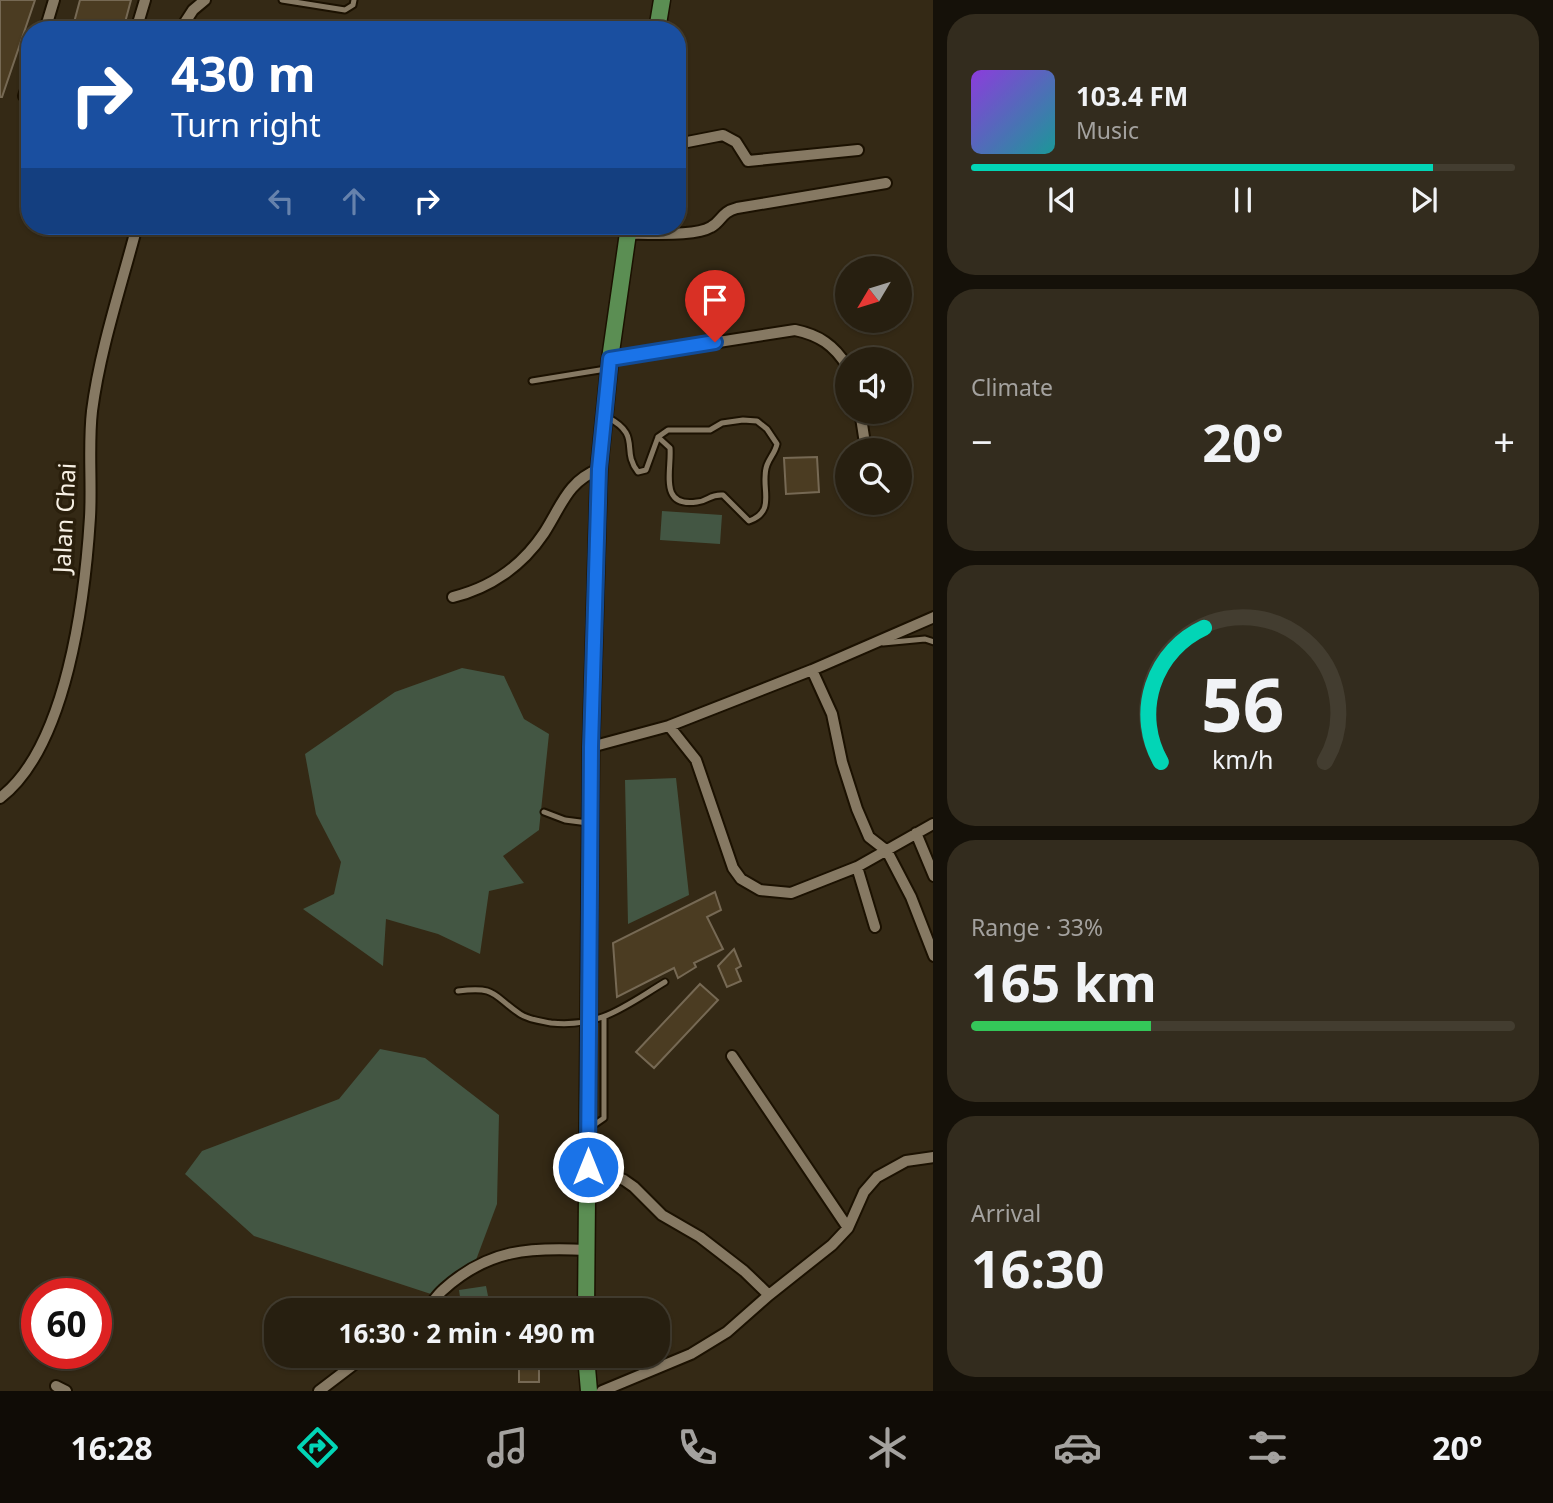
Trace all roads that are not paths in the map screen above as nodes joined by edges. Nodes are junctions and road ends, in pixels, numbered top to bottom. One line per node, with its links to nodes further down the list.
1 (54, 0): 7 (street)
2 (145, 0): 8 (street)
3 (205, 0): 9 (street)
4 (282, 0): 5 (lane)
5 (354, 0)
6 (662, 0): 10 (main road)
7 (48, 21)
8 (139, 21)
9 (186, 21)
10 (658, 21)
11 (686, 142): 12 (street)
12 (858, 150)
13 (886, 183): 14 (street)
14 (686, 231)
15 (135, 235): 30 (street, Jalan Chai)
16 (627, 235): 18 (main road)
17 (835, 349): 18 (street)
18 (609, 364): 19 (lane); 20 (main road)
19 (531, 382)
20 (604, 416): 21 (lane); 22 (main road)
21 (658, 437): 21 (lane)
22 (599, 469): 23 (street); 29 (main road)
23 (453, 597)
24 (933, 617): 26 (street)
25 (933, 642): 26 (lane)
26 (866, 644): 27 (street)
27 (812, 670): 28 (street); 35 (street)
28 (669, 726): 29 (street); 36 (street)
29 (591, 747): 32 (main road)
30 (0, 798)
31 (544, 812): 32 (lane)
32 (591, 824): 42 (main road)
33 (933, 824): 34 (street)
34 (916, 833): 35 (street); 37 (street)
35 (887, 851): 36 (street); 39 (street)
36 (857, 867): 38 (street)
37 (933, 876)
38 (875, 927)
39 (933, 956)
40 (665, 982): 42 (lane)
41 (458, 991): 42 (lane)
42 (596, 1021): 45 (main road)
43 (732, 1056): 46 (street)
44 (933, 1157): 46 (street)
45 (588, 1167): 47 (main road); 48 (street)
46 (848, 1228): 48 (street)
47 (587, 1250): 49 (street); 50 (main road)
48 (769, 1295): 55 (street)
49 (437, 1298)
50 (586, 1298)
51 (349, 1368): 53 (street)
52 (587, 1368): 54 (main road)
53 (319, 1391)
54 (589, 1391)
55 (602, 1391)

